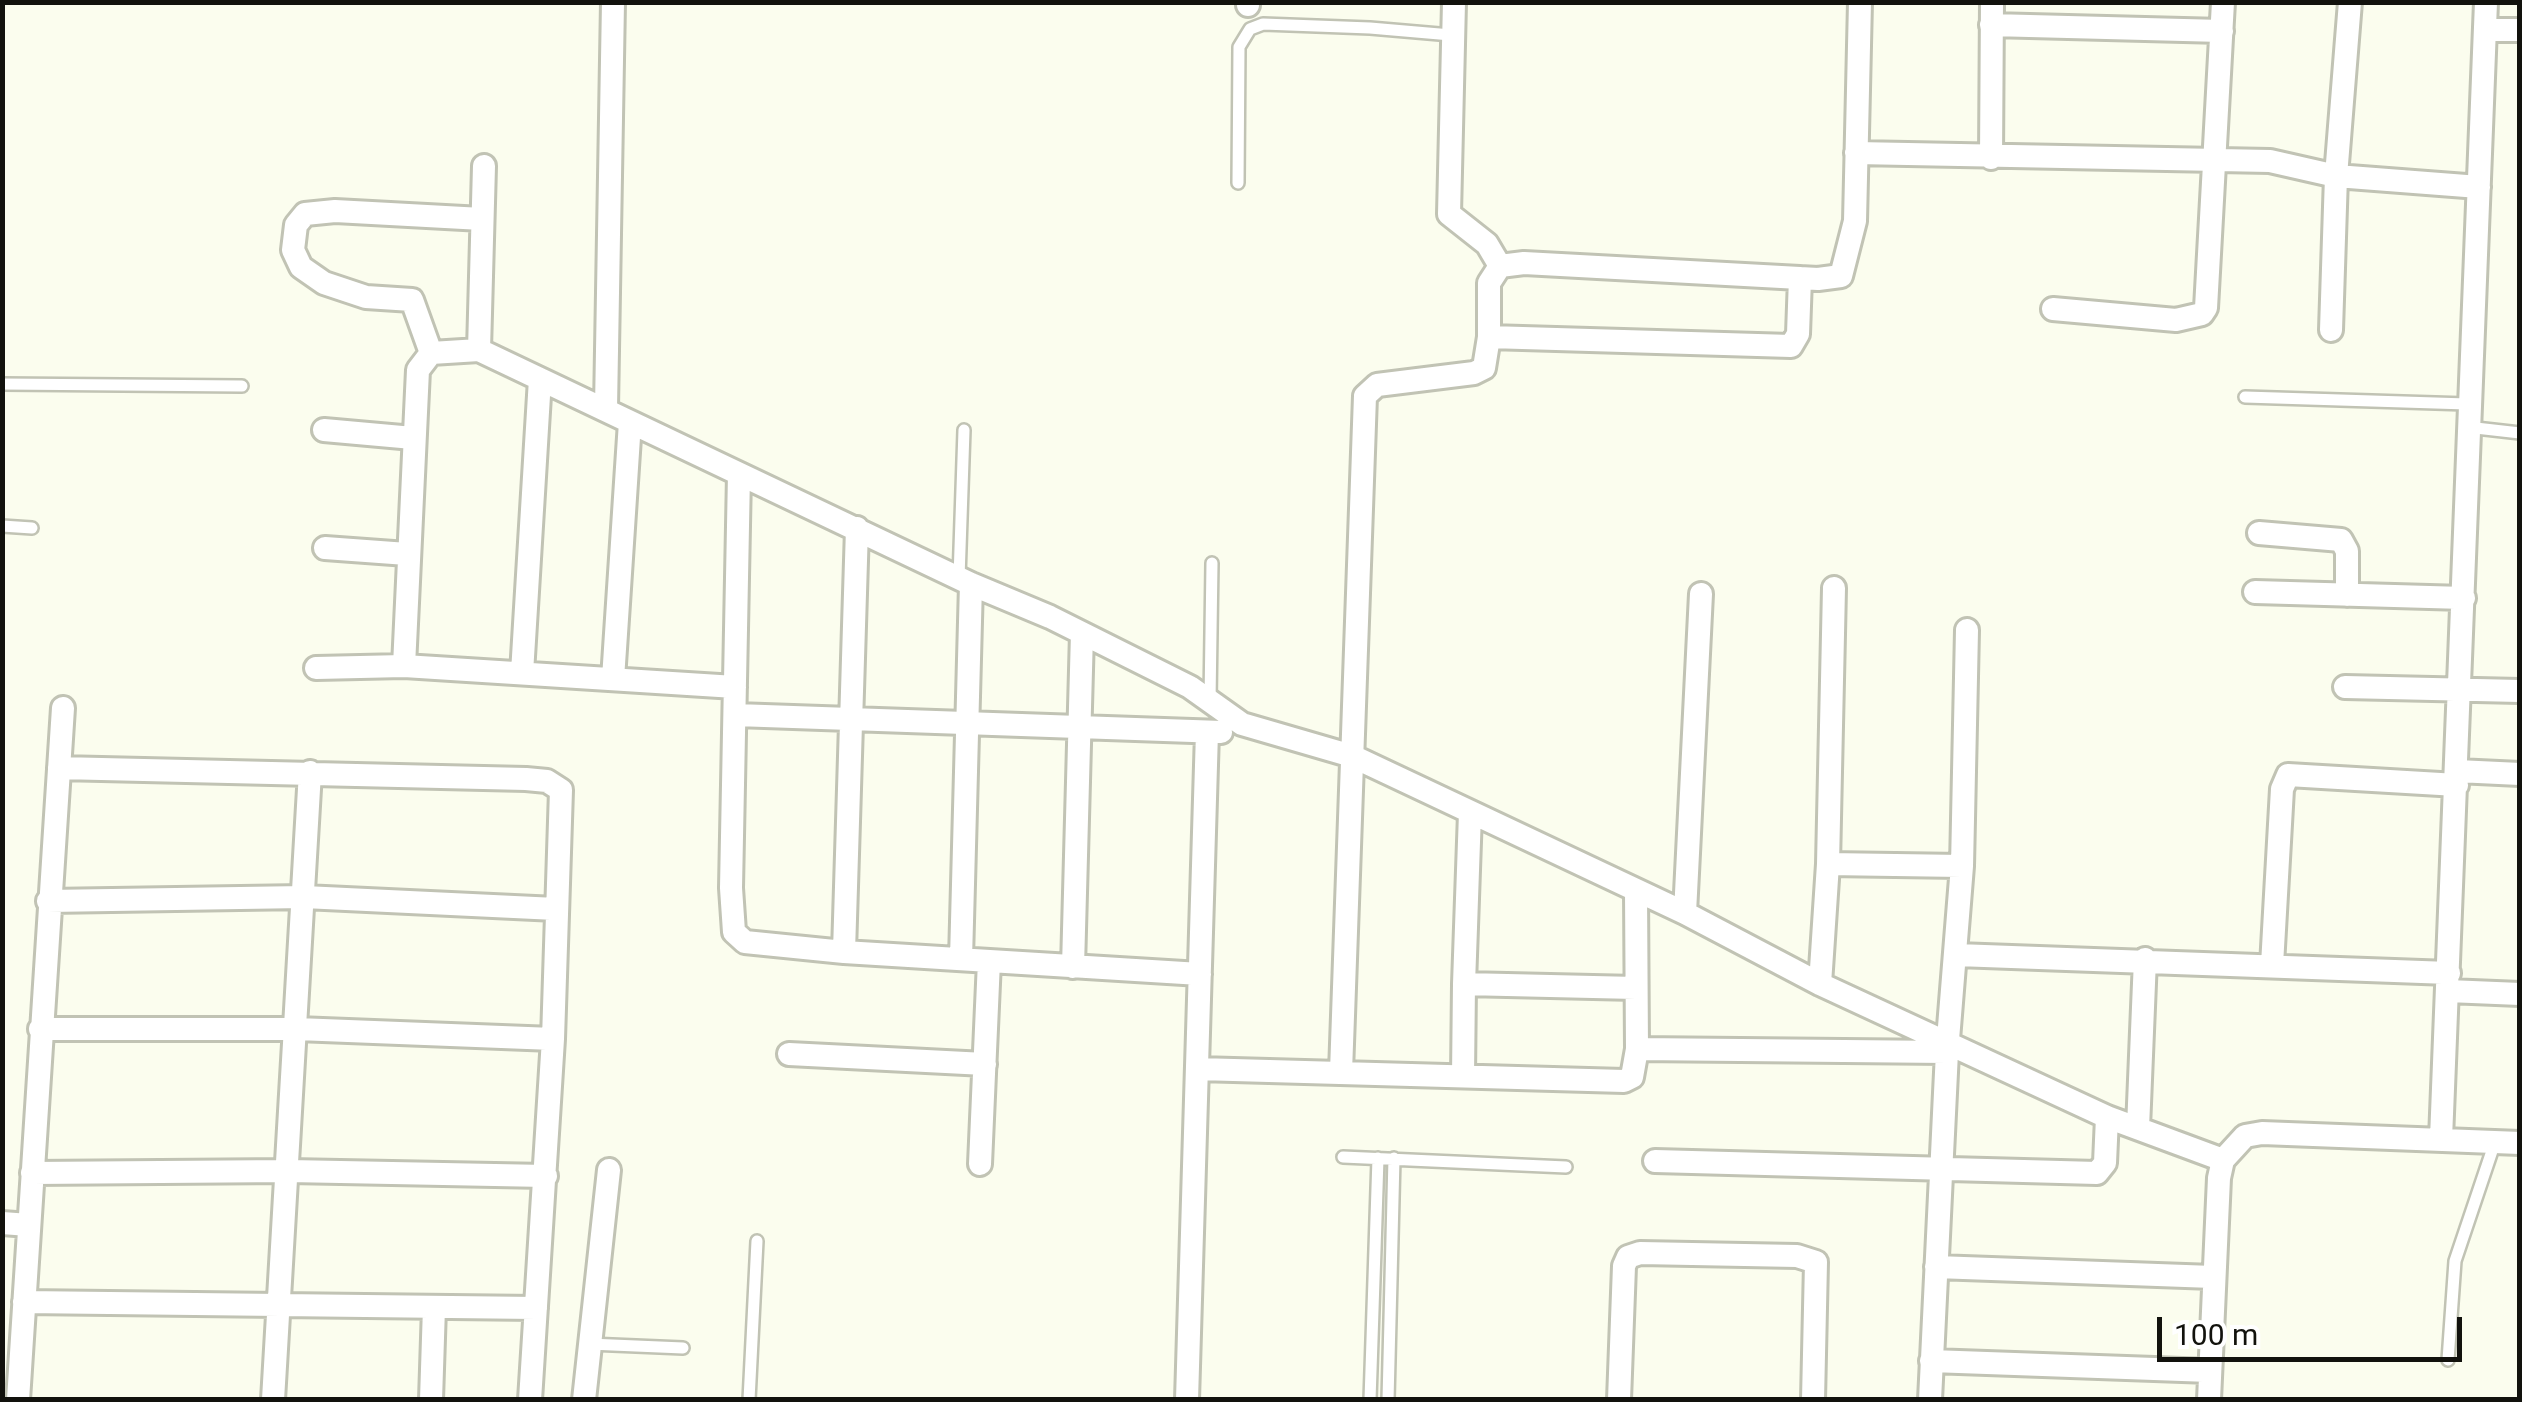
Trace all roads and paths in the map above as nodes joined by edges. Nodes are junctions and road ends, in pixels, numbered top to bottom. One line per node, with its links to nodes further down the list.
1 (613, 2): 31 (street)
2 (1454, 2): 11 (street)
3 (1860, 2): 12 (street)
4 (2223, 2): 10 (street)
5 (2350, 2): 16 (street)
6 (2486, 2): 8 (street)
7 (1991, 14): 10 (street); 13 (street)
8 (2485, 30): 9 (street); 18 (street)
9 (2520, 30)
10 (2222, 31): 14 (street)
11 (1450, 35): 17 (lane); 20 (street)
12 (1856, 153): 13 (street); 21 (street)
13 (1991, 158): 14 (street)
14 (2216, 162): 16 (street); 22 (street)
15 (484, 166): 19 (street)
16 (2336, 176): 18 (street); 23 (street)
17 (1238, 184)
18 (2480, 187): 32 (street)
19 (482, 219): 25 (street); 26 (street)
20 (1500, 266): 21 (street); 24 (street)
21 (1800, 278): 24 (street)
22 (2053, 309)
23 (2330, 330)
24 (1490, 337): 70 (street)
25 (478, 350): 26 (street); 27 (street)
26 (432, 353): 37 (street)
27 (540, 379): 31 (street); 56 (street)
28 (2, 384): 29 (lane)
29 (242, 386)
30 (2245, 397): 32 (lane)
31 (606, 408): 33 (street)
32 (2467, 416): 36 (lane); 51 (street)
33 (630, 422): 38 (street); 57 (street)
34 (324, 430): 37 (street)
35 (964, 430): 46 (lane)
36 (2520, 432)
37 (413, 438): 44 (street)
38 (740, 474): 41 (street); 59 (street)
39 (2, 526): 40 (lane)
40 (32, 528)
41 (857, 528): 46 (street); 65 (street)
42 (2259, 533): 50 (street)
43 (324, 548): 44 (street)
44 (408, 554): 54 (street)
45 (1212, 564): 62 (lane)
46 (965, 581): 53 (street); 66 (street)
47 (1834, 588): 76 (street)
48 (2255, 592): 50 (street)
49 (1701, 594): 82 (street)
50 (2348, 595): 51 (street)
51 (2464, 598): 60 (street)
52 (1968, 630): 77 (street)
53 (1082, 634): 62 (street); 67 (street)
54 (404, 666): 55 (street); 56 (street)
55 (316, 668)
56 (522, 673): 57 (street)
57 (613, 680): 59 (street)
58 (2345, 687): 60 (street)
59 (736, 688): 64 (street)
60 (2461, 689): 61 (street); 74 (street)
61 (2520, 691)
62 (1210, 701): 68 (street)
63 (63, 708): 71 (street)
64 (736, 715): 65 (street); 83 (street)
65 (850, 717): 66 (street); 83 (street)
66 (966, 724): 67 (street); 85 (street)
67 (1082, 728): 69 (street); 89 (street)
68 (1259, 730): 69 (street); 70 (street)
69 (1207, 732): 90 (street)
70 (1352, 756): 75 (street); 104 (street)
71 (59, 768): 72 (street); 80 (street)
72 (310, 772): 79 (street); 81 (street)
73 (2520, 774): 74 (street)
74 (2457, 778): 88 (street); 91 (street)
75 (1470, 814): 78 (street); 92 (street)
76 (1828, 864): 77 (street); 93 (street)
77 (1962, 866): 84 (street)
78 (1636, 892): 82 (street); 94 (street)
79 (304, 897): 80 (street); 81 (street); 97 (street)
80 (48, 901): 96 (street)
81 (556, 909): 98 (street)
82 (1685, 913): 93 (street)
83 (844, 952): 85 (street)
84 (1956, 956): 86 (street); 99 (street)
85 (961, 959): 87 (street)
86 (2146, 959): 88 (street); 107 (street)
87 (989, 961): 89 (street); 102 (street)
88 (2272, 965): 91 (street)
89 (1073, 967): 90 (street)
90 (1200, 974): 103 (street)
91 (2449, 982): 95 (street); 108 (street)
92 (1464, 984): 94 (street); 105 (street)
93 (1820, 984): 99 (street)
94 (1636, 988): 100 (street)
95 (2520, 994)
96 (40, 1029): 97 (street); 121 (street)
97 (297, 1029): 98 (street); 120 (street)
98 (554, 1039): 122 (street)
99 (1947, 1048): 100 (street); 106 (street); 118 (street)
100 (1637, 1049): 105 (street)
101 (789, 1054): 102 (street)
102 (984, 1064): 116 (street)
103 (1198, 1069): 104 (street); 144 (street)
104 (1341, 1072): 105 (street)
105 (1463, 1076)
106 (2107, 1117): 107 (street); 118 (street)
107 (2138, 1128): 114 (street)
108 (2441, 1139): 109 (street); 114 (street)
109 (2495, 1142): 110 (street); 135 (lane)
110 (2520, 1143)
111 (1343, 1157): 112 (lane)
112 (1378, 1158): 113 (lane); 145 (lane)
113 (1394, 1158): 117 (lane); 146 (lane)
114 (2223, 1160): 127 (street)
115 (1655, 1161): 118 (street)
116 (980, 1164)
117 (1566, 1166)
118 (1944, 1167): 126 (street)
119 (609, 1170): 133 (street)
120 (289, 1171): 121 (street); 122 (street); 129 (street)
121 (32, 1173): 124 (street)
122 (546, 1176): 131 (street)
123 (2, 1223): 124 (street)
124 (29, 1225): 128 (street)
125 (757, 1241): 143 (lane)
126 (1936, 1267): 127 (street); 136 (street)
127 (2212, 1276): 137 (street)
128 (24, 1302): 129 (street); 132 (street)
129 (279, 1303): 130 (street); 139 (street)
130 (434, 1307): 131 (street); 140 (street)
131 (536, 1308): 141 (street)
132 (12, 1334): 138 (street)
133 (589, 1344): 134 (lane); 142 (street)
134 (683, 1348)
135 (2448, 1360)
136 (1932, 1361): 137 (street); 149 (street)
137 (2210, 1371): 150 (street)
138 (18, 1400)
139 (273, 1400)
140 (431, 1400)
141 (530, 1400)
142 (584, 1400)
143 (749, 1400)
144 (1186, 1400)
145 (1370, 1400)
146 (1388, 1400)
147 (1619, 1400): 148 (street)
148 (1813, 1400)
149 (1930, 1400)
150 (2209, 1400)

